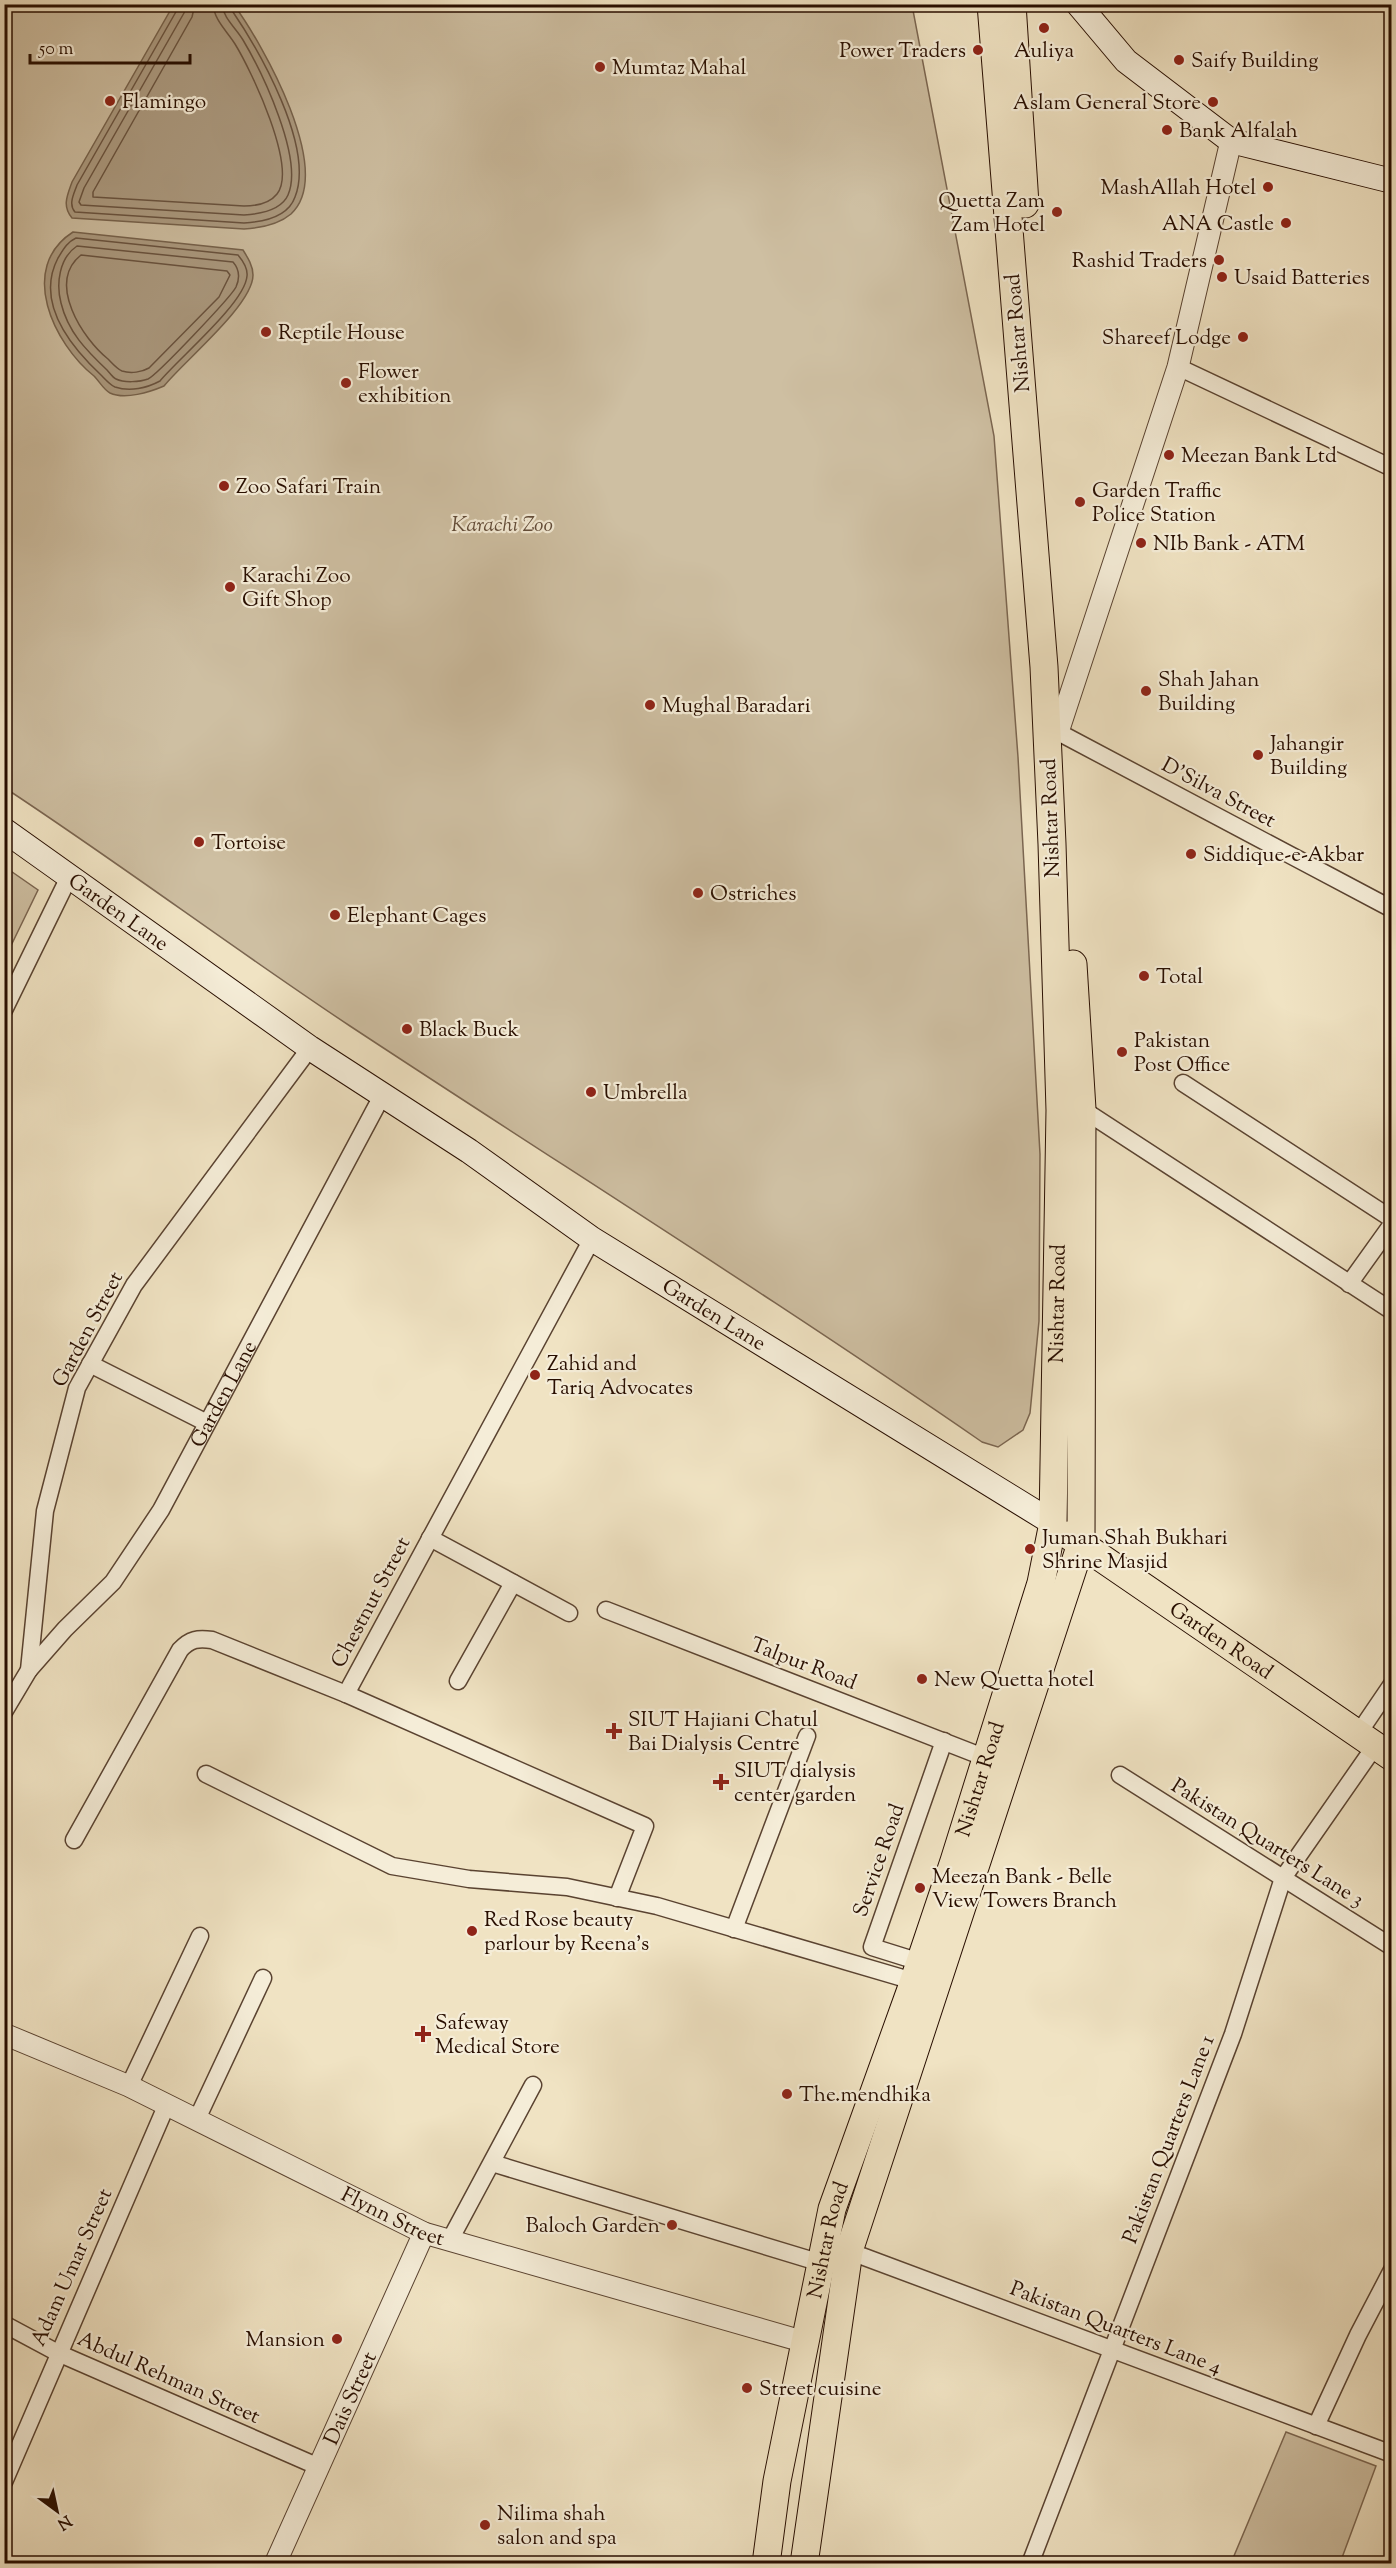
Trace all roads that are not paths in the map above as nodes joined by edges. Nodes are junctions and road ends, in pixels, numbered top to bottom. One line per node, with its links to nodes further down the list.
1 (991, 4): 16 (main road, Nishtar Road)
2 (1012, 4): 8 (main road, Nishtar Road)
3 (1078, 4): 4 (main road)
4 (1231, 141): 5 (main road); 6 (street)
5 (1392, 181)
6 (1178, 367): 7 (street); 8 (street)
7 (1392, 468)
8 (1058, 732): 11 (street, D'Silva Street); 16 (main road, Nishtar Road)
9 (4, 830): 10 (main road, Garden Lane)
10 (69, 878): 12 (street); 13 (main road, Garden Lane)
11 (1392, 909)
12 (4, 1010)
13 (310, 1048): 15 (main road, Garden Lane); 22 (street, Garden Street)
14 (1183, 1083): 17 (street)
15 (383, 1094): 19 (main road, Garden Lane); 23 (street, Garden Lane)
16 (1071, 1110): 20 (street); 24 (main road, Nishtar Road); 26 (main road, Nishtar Road)
17 (1392, 1219)
18 (1392, 1224): 20 (street)
19 (592, 1239): 24 (main road, Garden Lane); 25 (street, Chestnut Street)
20 (1349, 1284): 21 (street)
21 (1392, 1311)
22 (90, 1364): 23 (street); 30 (street, Garden Street)
23 (207, 1423): 30 (street, Garden Lane)
24 (1053, 1523): 26 (main road, Garden Road); 38 (main road, Nishtar Road)
25 (430, 1538): 27 (street); 33 (street, Chestnut Street)
26 (1080, 1544): 37 (main road, Garden Road); 57 (main road, Nishtar Road)
27 (513, 1583): 29 (street); 31 (street)
28 (606, 1610): 36 (street, Talpur Road)
29 (569, 1613)
30 (29, 1670): 34 (street, Garden Street)
31 (458, 1681)
32 (1392, 1684): 37 (street, Pakistan Quarters Lane 1)
33 (346, 1694): 41 (street); 43 (street, Chestnut Street)
34 (4, 1712)
35 (807, 1736): 44 (street)
36 (944, 1741): 38 (street, Talpur Road); 47 (street, Service Road)
37 (1375, 1746): 42 (street, Pakistan Quarters Lane 1)
38 (986, 1758): 47 (main road, Nishtar Road)
39 (206, 1774): 43 (street)
40 (1120, 1775): 42 (street, Pakistan Quarters Lane 3)
41 (74, 1840)
42 (1283, 1878): 46 (street, Pakistan Quarters Lane 3); 61 (street, Pakistan Quarters Lane 1)
43 (617, 1898): 44 (street)
44 (734, 1929): 47 (street)
45 (200, 1936): 51 (street)
46 (1392, 1947)
47 (916, 1972): 57 (main road, Nishtar Road)
48 (263, 1978): 53 (street)
49 (4, 2034): 51 (street, Flynn Street)
50 (533, 2085): 54 (street)
51 (129, 2086): 52 (street, Flynn Street)
52 (167, 2104): 53 (street, Flynn Street); 62 (street, Adam Umar Street)
53 (197, 2119): 55 (street, Flynn Street)
54 (492, 2163): 56 (street); 57 (street, Pakistan Quarters Lane 4)
55 (424, 2233): 56 (street, Flynn Street); 65 (street, Dais Street)
56 (450, 2240): 60 (street, Flynn Street)
57 (832, 2252): 60 (main road, Nishtar Road); 61 (street, Pakistan Quarters Lane 4); 69 (main road, Nishtar Road)
58 (1392, 2270): 63 (street)
59 (4, 2324): 62 (street, Abdul Rehman Street)
60 (805, 2342): 68 (main road, Nishtar Road)
61 (1112, 2350): 63 (street, Pakistan Quarters Lane 4); 70 (street, Pakistan Quarters Lane 1)
62 (58, 2353): 65 (street, Abdul Rehman Street); 66 (street, Adam Umar Street)
63 (1316, 2426): 64 (street, Pakistan Quarters Lane 4)
64 (1392, 2454)
65 (319, 2467): 67 (street, Dais Street)
66 (4, 2482)
67 (274, 2564)
68 (766, 2564)
69 (804, 2564)
70 (1030, 2564)

